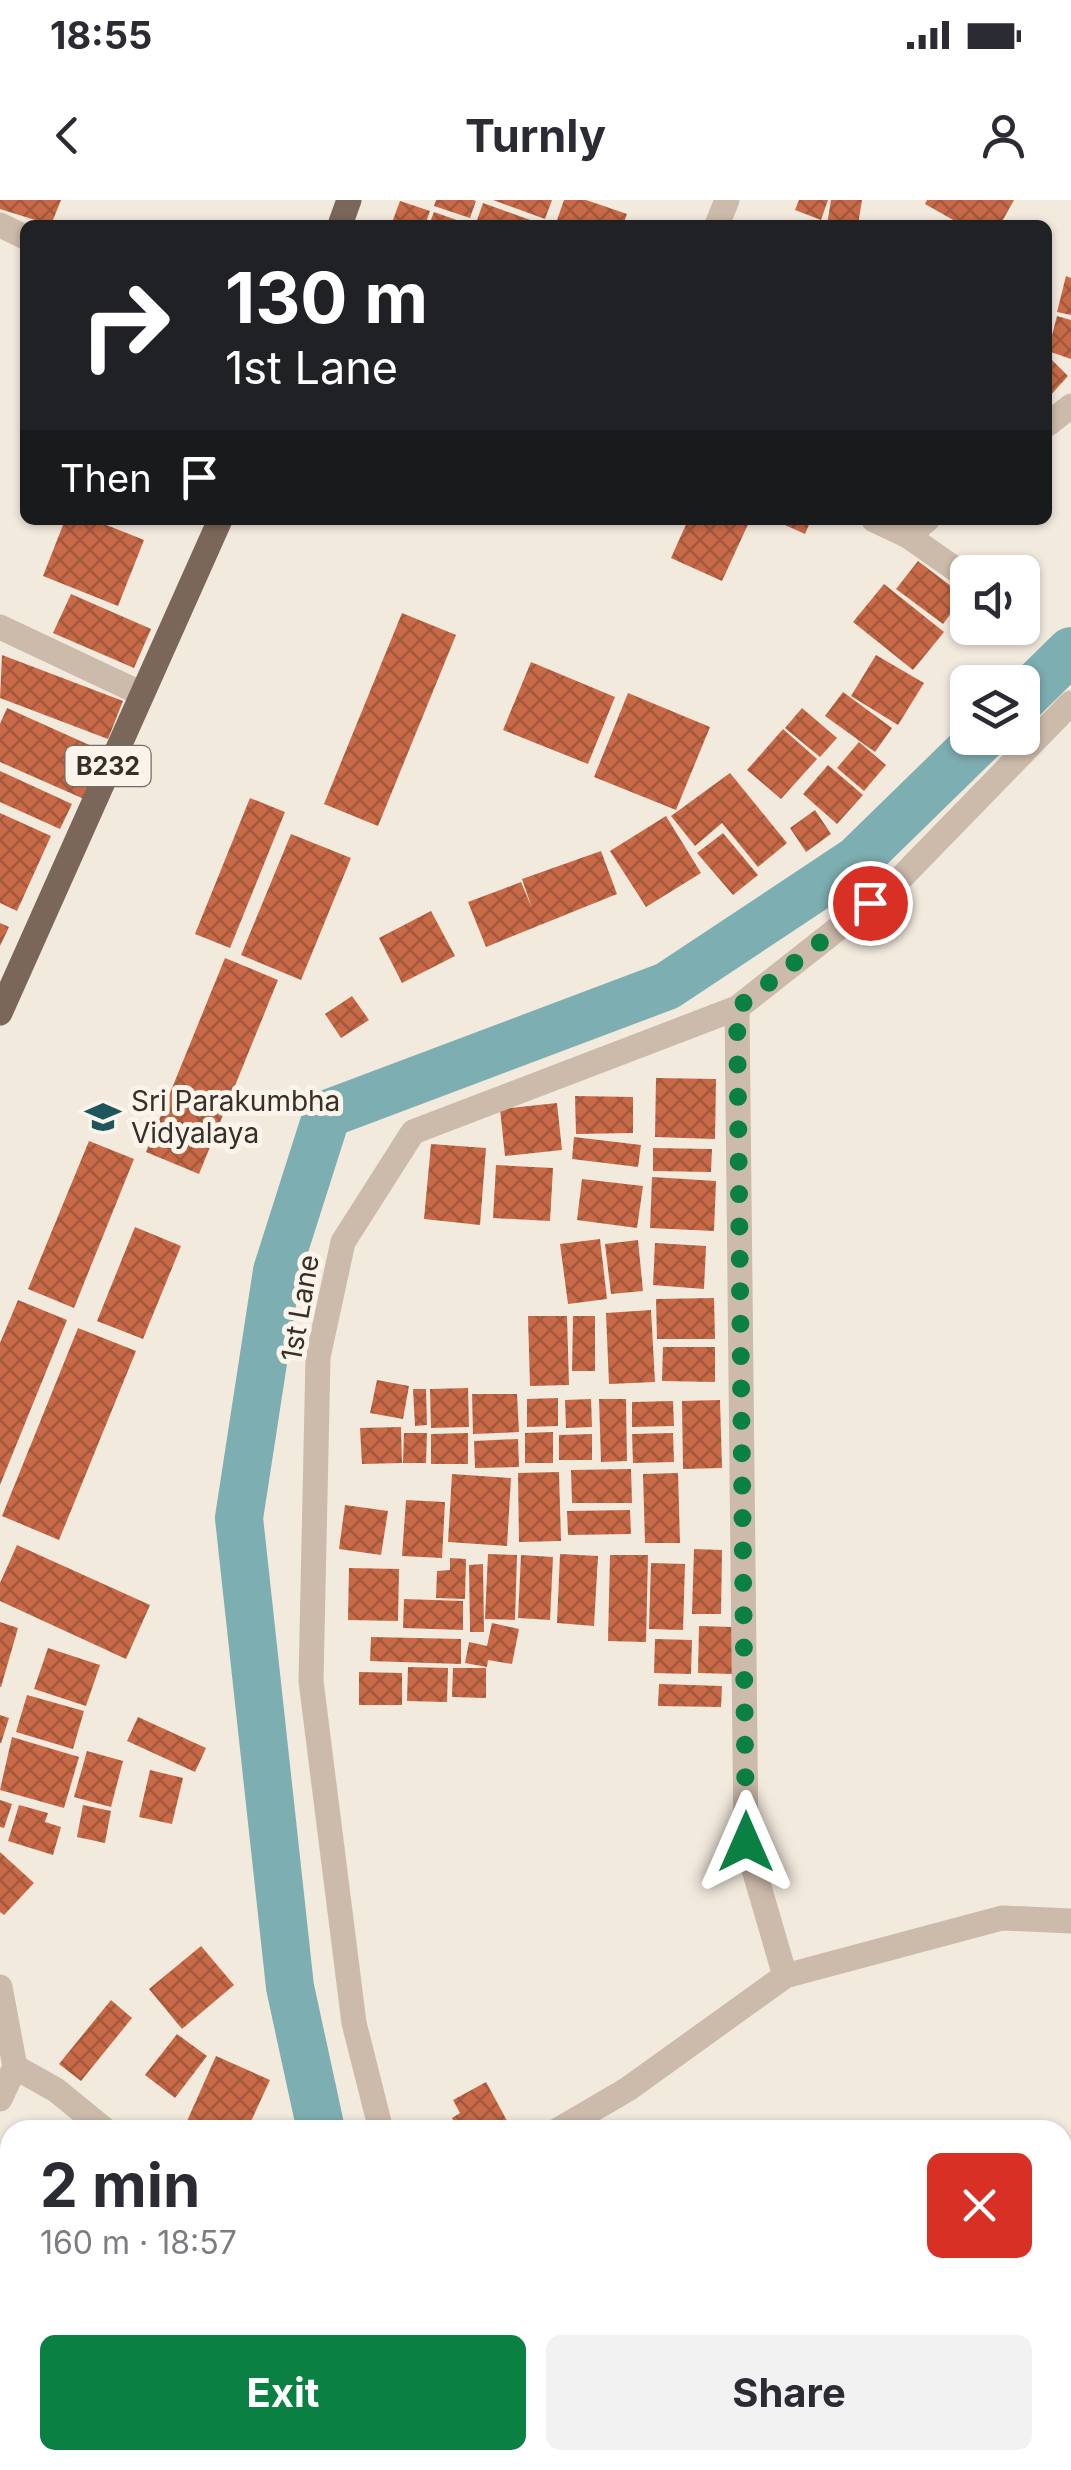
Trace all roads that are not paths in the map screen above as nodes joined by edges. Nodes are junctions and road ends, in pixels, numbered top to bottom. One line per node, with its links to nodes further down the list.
1 (218, 525): 5 (main road, B232)
2 (918, 528): 3 (street)
3 (950, 560)
4 (0, 628): 5 (street)
5 (140, 693): 8 (main road, B232)
6 (1071, 703): 7 (street, 1st Lane)
7 (737, 1008): 10 (street); 15 (street, 1st Lane)
8 (0, 1014)
9 (1071, 1921): 10 (street)
10 (785, 1976): 16 (street)
11 (0, 1987): 12 (street)
12 (15, 2068): 13 (street); 14 (street)
13 (0, 2100)
14 (93, 2120)
15 (378, 2120)
16 (575, 2120)

